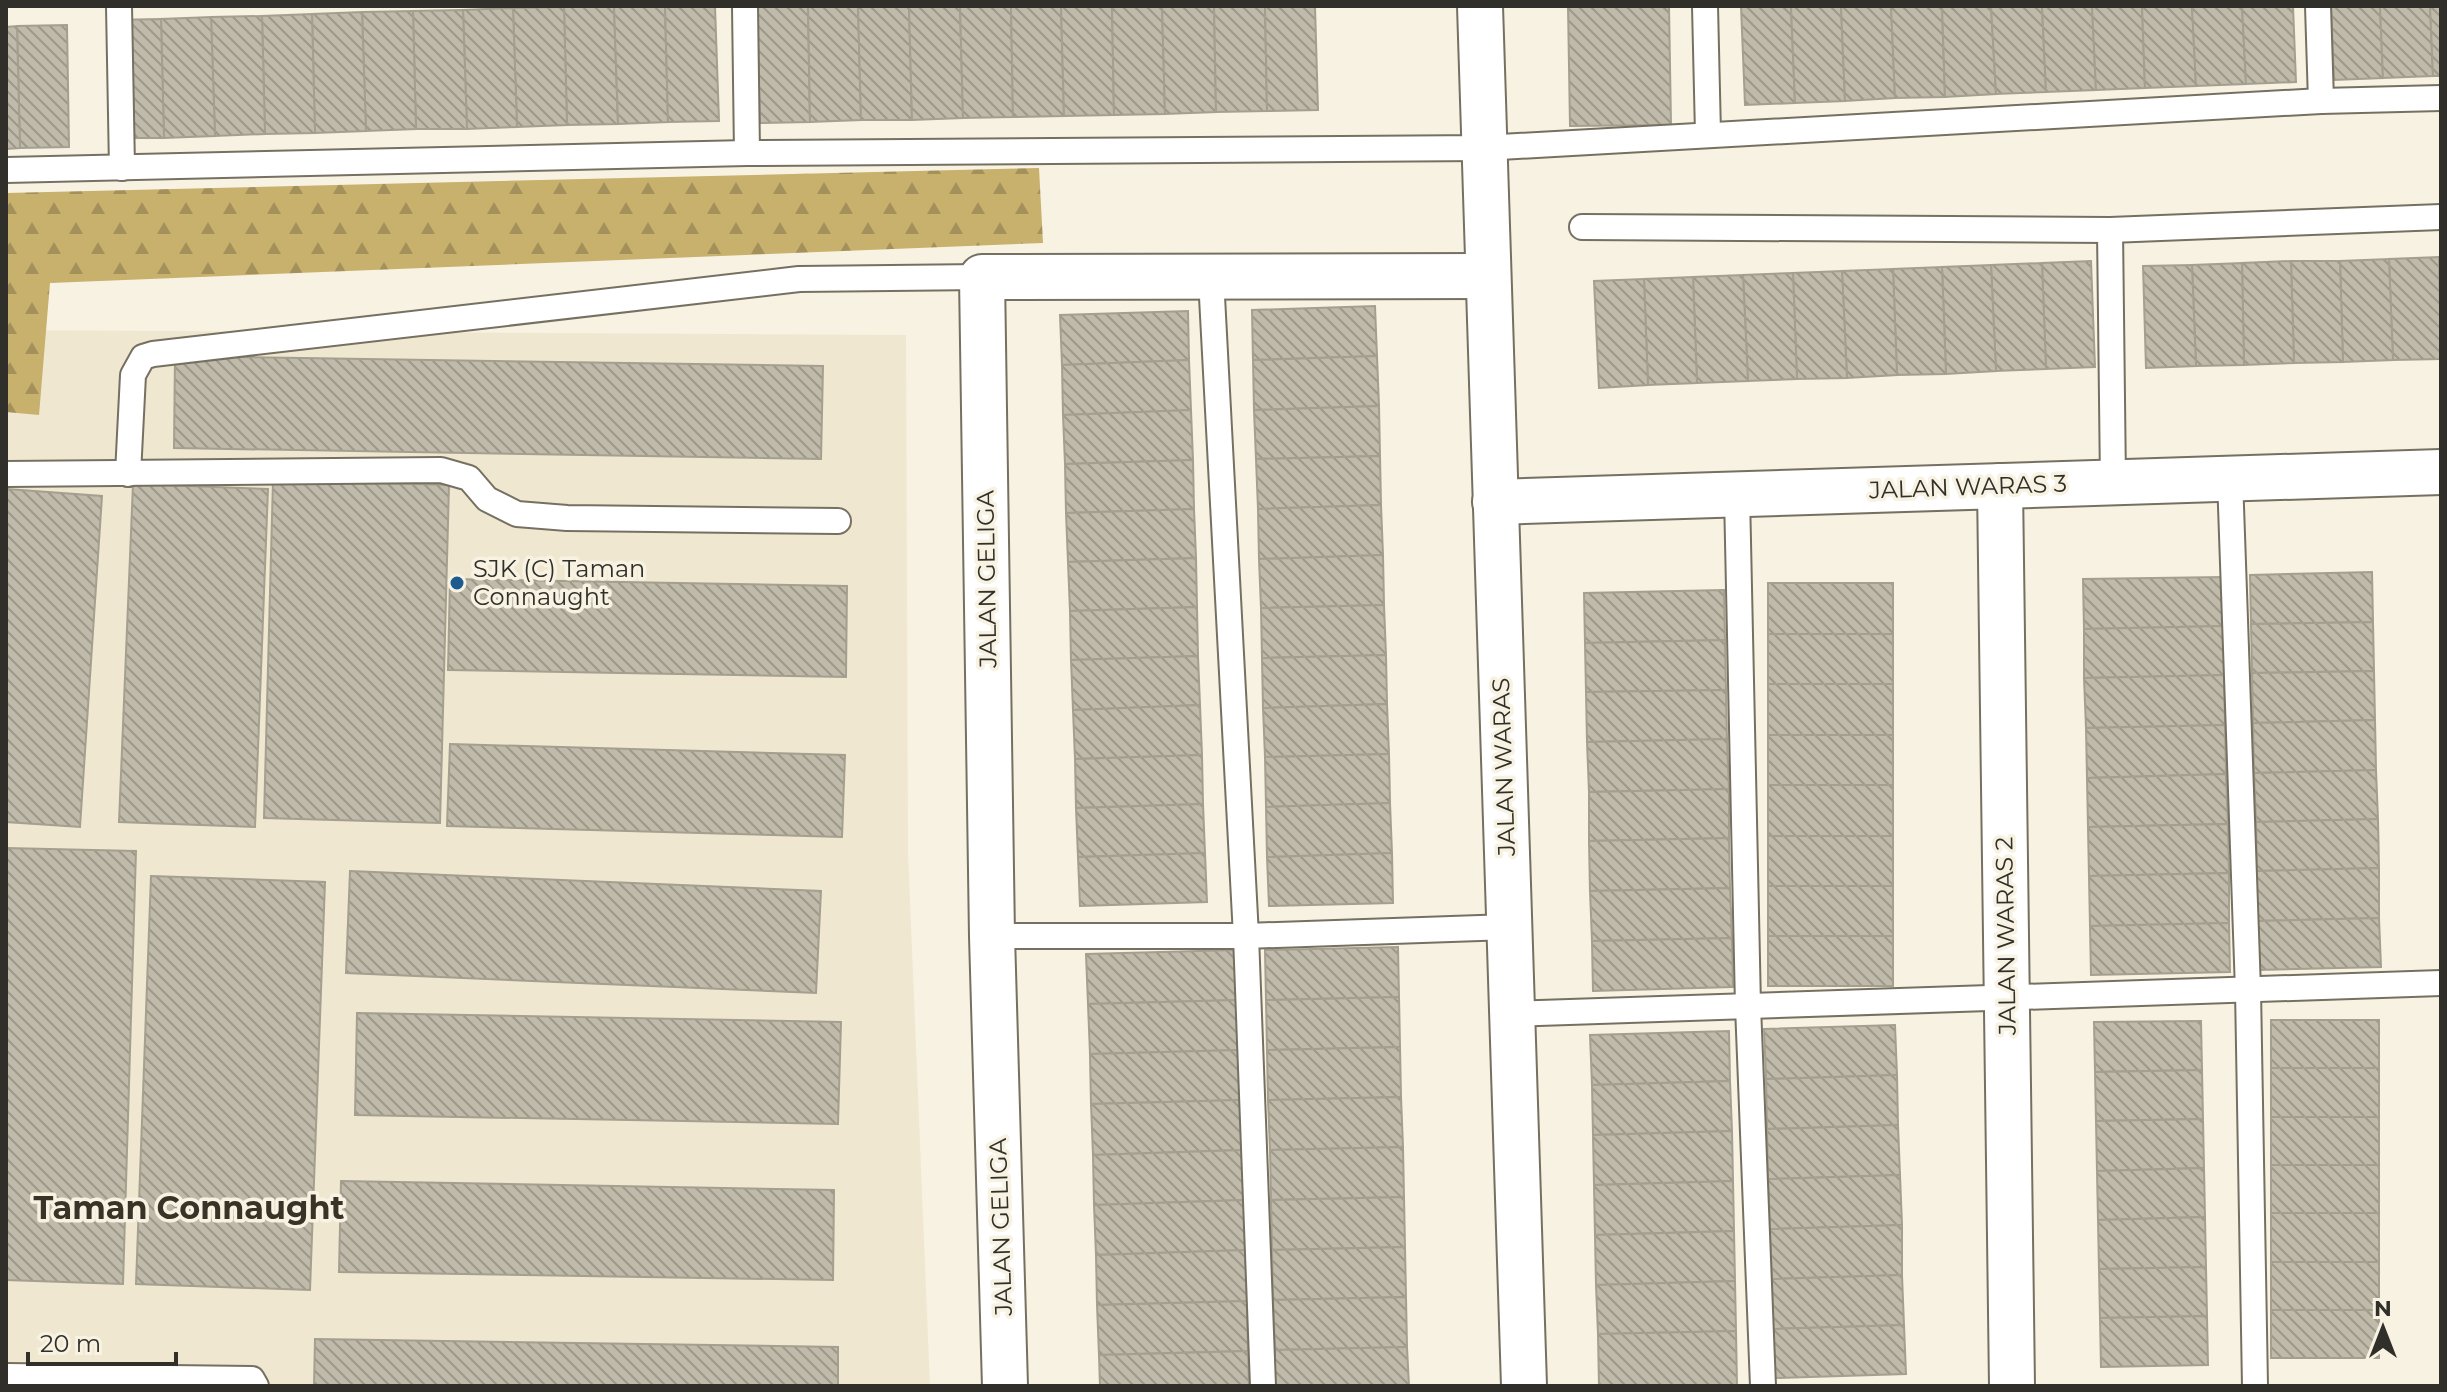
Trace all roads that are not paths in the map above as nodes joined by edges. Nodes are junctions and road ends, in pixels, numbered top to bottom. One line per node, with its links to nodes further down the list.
1 (119, 6): 11 (lane)
2 (745, 6): 10 (lane)
3 (1480, 6): 9 (street, JALAN WARAS)
4 (1705, 6): 8 (lane)
5 (2318, 6): 7 (lane)
6 (2441, 98): 7 (lane)
7 (2321, 101): 8 (lane)
8 (1708, 134): 9 (lane)
9 (1483, 148): 10 (lane); 16 (street, JALAN WARAS)
10 (747, 153): 11 (lane)
11 (122, 168): 12 (lane)
12 (6, 170)
13 (2441, 217): 15 (lane)
14 (1582, 227): 15 (lane)
15 (2110, 230): 23 (lane)
16 (1487, 276): 18 (street); 26 (street, JALAN WARAS)
17 (982, 277): 18 (street); 21 (lane); 29 (street, JALAN GELIGA)
18 (1211, 278): 30 (lane)
19 (2441, 472): 22 (street, JALAN WARAS 3)
20 (6, 474): 21 (lane)
21 (128, 474): 27 (lane)
22 (2230, 478): 23 (street, JALAN WARAS 3); 32 (lane)
23 (2113, 483): 24 (street, JALAN WARAS 3)
24 (2000, 486): 25 (street, JALAN WARAS 3); 33 (street, JALAN WARAS 2)
25 (1737, 495): 26 (street, JALAN WARAS 3); 34 (lane)
26 (1495, 502): 28 (street, JALAN WARAS)
27 (838, 521)
28 (1509, 927): 30 (lane); 35 (street, JALAN WARAS)
29 (992, 936): 30 (lane); 38 (street, JALAN GELIGA)
30 (1246, 936): 39 (lane)
31 (2441, 983): 32 (lane)
32 (2248, 990): 33 (lane); 43 (lane)
33 (2007, 998): 34 (lane); 42 (street, JALAN WARAS 2)
34 (1748, 1006): 35 (lane); 41 (lane)
35 (1511, 1014): 40 (street, JALAN WARAS)
36 (6, 1376): 37 (lane)
37 (256, 1386)
38 (1005, 1386)
39 (1263, 1386)
40 (1524, 1386)
41 (1763, 1386)
42 (2012, 1386)
43 (2255, 1386)

